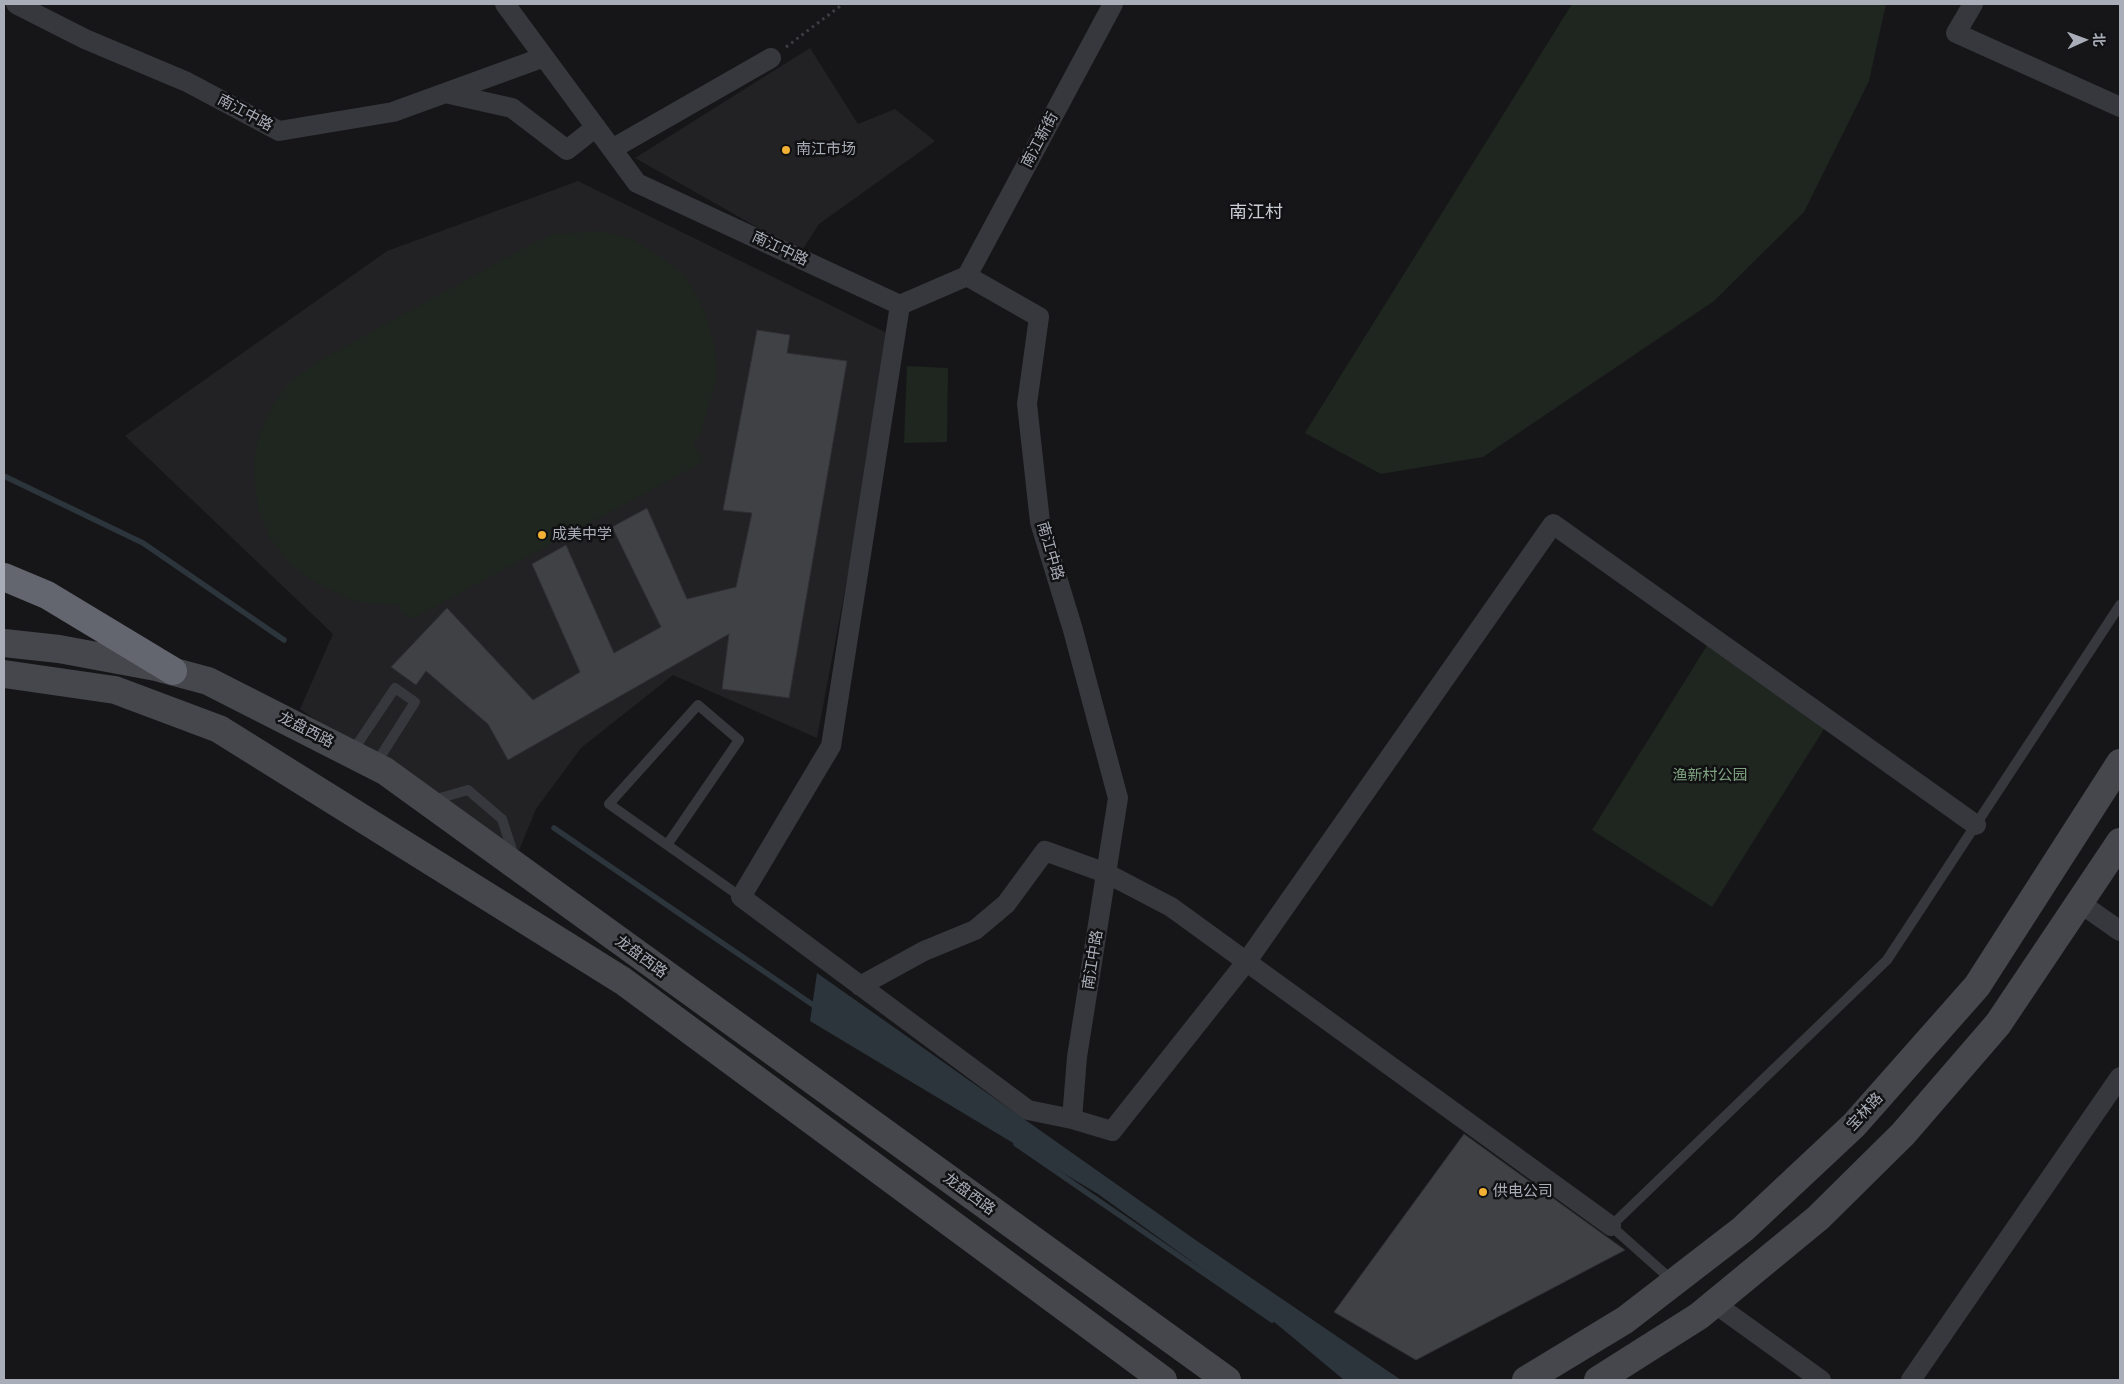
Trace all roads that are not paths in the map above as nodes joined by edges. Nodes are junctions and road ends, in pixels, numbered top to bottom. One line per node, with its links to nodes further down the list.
1 (16, 4): 7 (street, 南江中路)
2 (504, 4): 5 (street, 南江中路)
3 (1113, 4): 11 (street, 南江新街)
4 (1973, 4): 8 (street)
5 (544, 57): 7 (street, 南江中路); 9 (street, 南江中路)
6 (771, 58): 10 (street)
7 (444, 93): 9 (street)
8 (2120, 107)
9 (596, 127): 10 (street, 南江中路)
10 (612, 149): 12 (street, 南江中路)
11 (967, 276): 12 (street); 24 (street, 南江中路)
12 (900, 305): 25 (street)
13 (4, 577): 16 (highway)
14 (2120, 605): 21 (lane)
15 (4, 643): 16 (street, 龙盘西路)
16 (173, 671): 18 (street, 龙盘西路)
17 (4, 674): 35 (street, 龙盘西路)
18 (351, 753): 20 (street, 龙盘西路); 20 (lane)
19 (2120, 763): 33 (street, 宝林路)
20 (375, 766): 36 (street, 龙盘西路)
21 (1976, 825): 28 (street); 32 (lane)
22 (2120, 842): 26 (street)
23 (667, 844): 23 (lane); 25 (lane)
24 (1106, 872): 28 (street); 29 (street); 31 (street, 南江中路)
25 (741, 897): 29 (street)
26 (2080, 902): 27 (street); 34 (street)
27 (2120, 931)
28 (1247, 962): 31 (street); 32 (street)
29 (860, 986): 31 (street)
30 (2120, 1078): 40 (street)
31 (1072, 1119)
32 (1611, 1226): 33 (lane)
33 (1674, 1282): 37 (street, 宝林路)
34 (1714, 1303): 38 (street); 39 (street)
35 (1163, 1380)
36 (1227, 1380)
37 (1526, 1380)
38 (1598, 1380)
39 (1821, 1380)
40 (1911, 1380)

